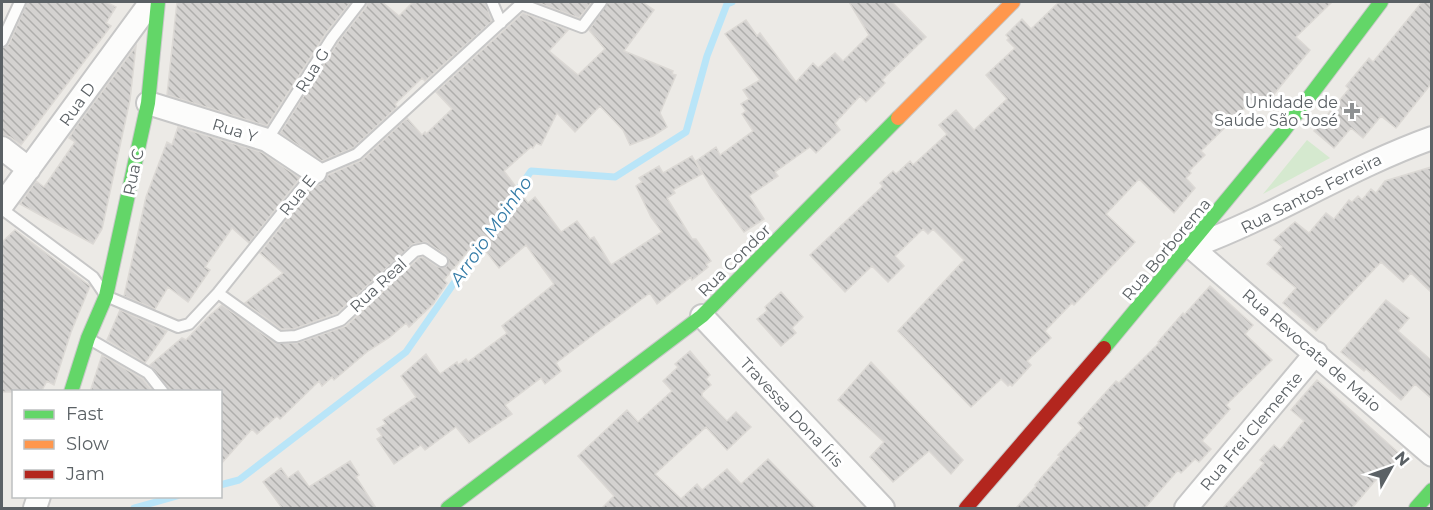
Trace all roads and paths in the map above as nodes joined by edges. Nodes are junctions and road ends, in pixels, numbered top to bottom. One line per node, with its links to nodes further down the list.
1 (20, 2): 10 (lane)
2 (151, 2): 15 (street, Rua D)
3 (158, 2): 11 (street, Rua C)
4 (360, 2): 13 (lane, Rua G)
5 (492, 2): 9 (lane)
6 (601, 2): 9 (lane, Rua E)
7 (1013, 2): 22 (street, Rua Condor)
8 (1381, 2): 18 (street, Rua Borborema)
9 (501, 23): 16 (lane, Rua E)
10 (2, 41)
11 (148, 103): 13 (street, Rua Y); 21 (street, Rua C)
12 (1431, 138): 18 (street, Rua Santos Ferreira)
13 (267, 140): 16 (street, Rua Y)
14 (2, 148): 15 (street)
15 (29, 169): 17 (street, Rua D)
16 (315, 172): 20 (lane, Rua E)
17 (2, 207): 21 (lane, Rua E)
18 (1191, 247): 24 (street, Rua Revocata de Maio); 31 (street, Rua Borborema)
19 (442, 261): 20 (lane, Rua Real)
20 (218, 293): 21 (lane, Rua E)
21 (106, 296): 23 (street, Rua C)
22 (702, 316): 29 (street, Rua Condor); 30 (street, Travessa Dona Íris)
23 (88, 338): 25 (street, Rua C); 26 (lane)
24 (1316, 353): 27 (street, Rua Revocata de Maio); 32 (street, Rua Frei Clemente)
25 (73, 390)
26 (162, 390)
27 (1431, 455)
28 (1431, 490): 33 (street)
29 (448, 508)
30 (883, 508)
31 (966, 508)
32 (1186, 508)
33 (1416, 508)

